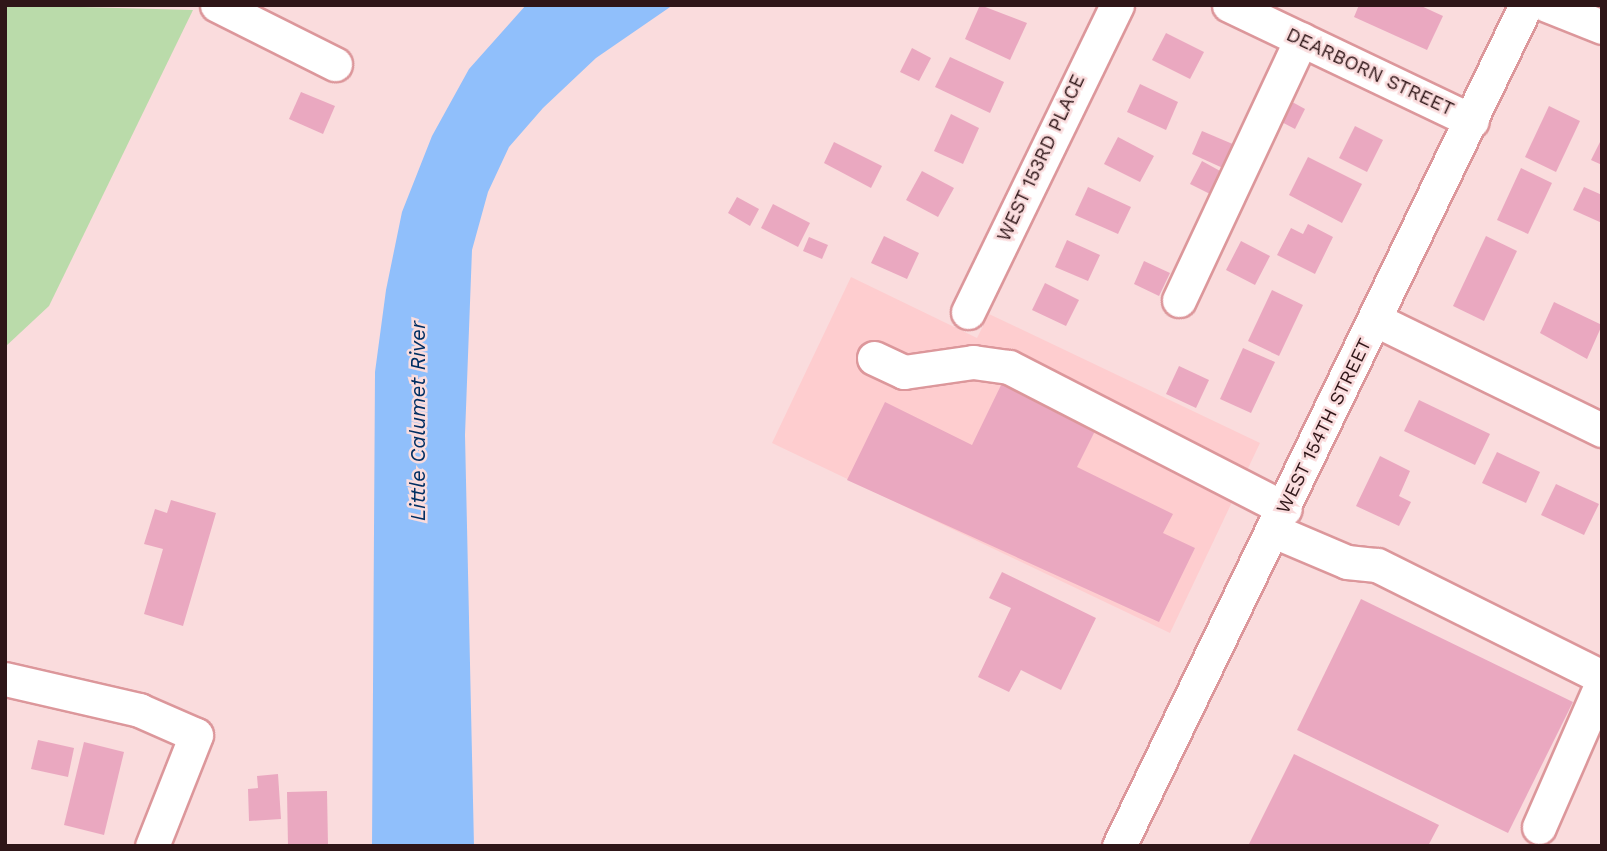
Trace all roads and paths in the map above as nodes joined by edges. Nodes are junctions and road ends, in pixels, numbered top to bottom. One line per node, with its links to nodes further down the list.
1 (217, 5): 8 (street)
2 (1117, 5): 11 (street, WEST 153RD PLACE)
3 (1229, 5): 7 (street, DEARBORN STREET)
4 (1526, 5): 9 (street, WEST 154TH STREET)
5 (1547, 5): 6 (street)
6 (1602, 27)
7 (1301, 39): 9 (street, DEARBORN STREET); 10 (street)
8 (335, 64)
9 (1472, 121): 12 (street, WEST 154TH STREET)
10 (1179, 300)
11 (968, 313)
12 (1376, 320): 14 (street); 15 (street, WEST 154TH STREET)
13 (874, 358): 15 (street)
14 (1602, 430)
15 (1279, 520): 16 (street); 21 (street, WEST 154TH STREET)
16 (1602, 677)
17 (5, 679): 20 (street)
18 (1602, 683): 19 (street)
19 (1539, 827)
20 (152, 846)
21 (1119, 846)

